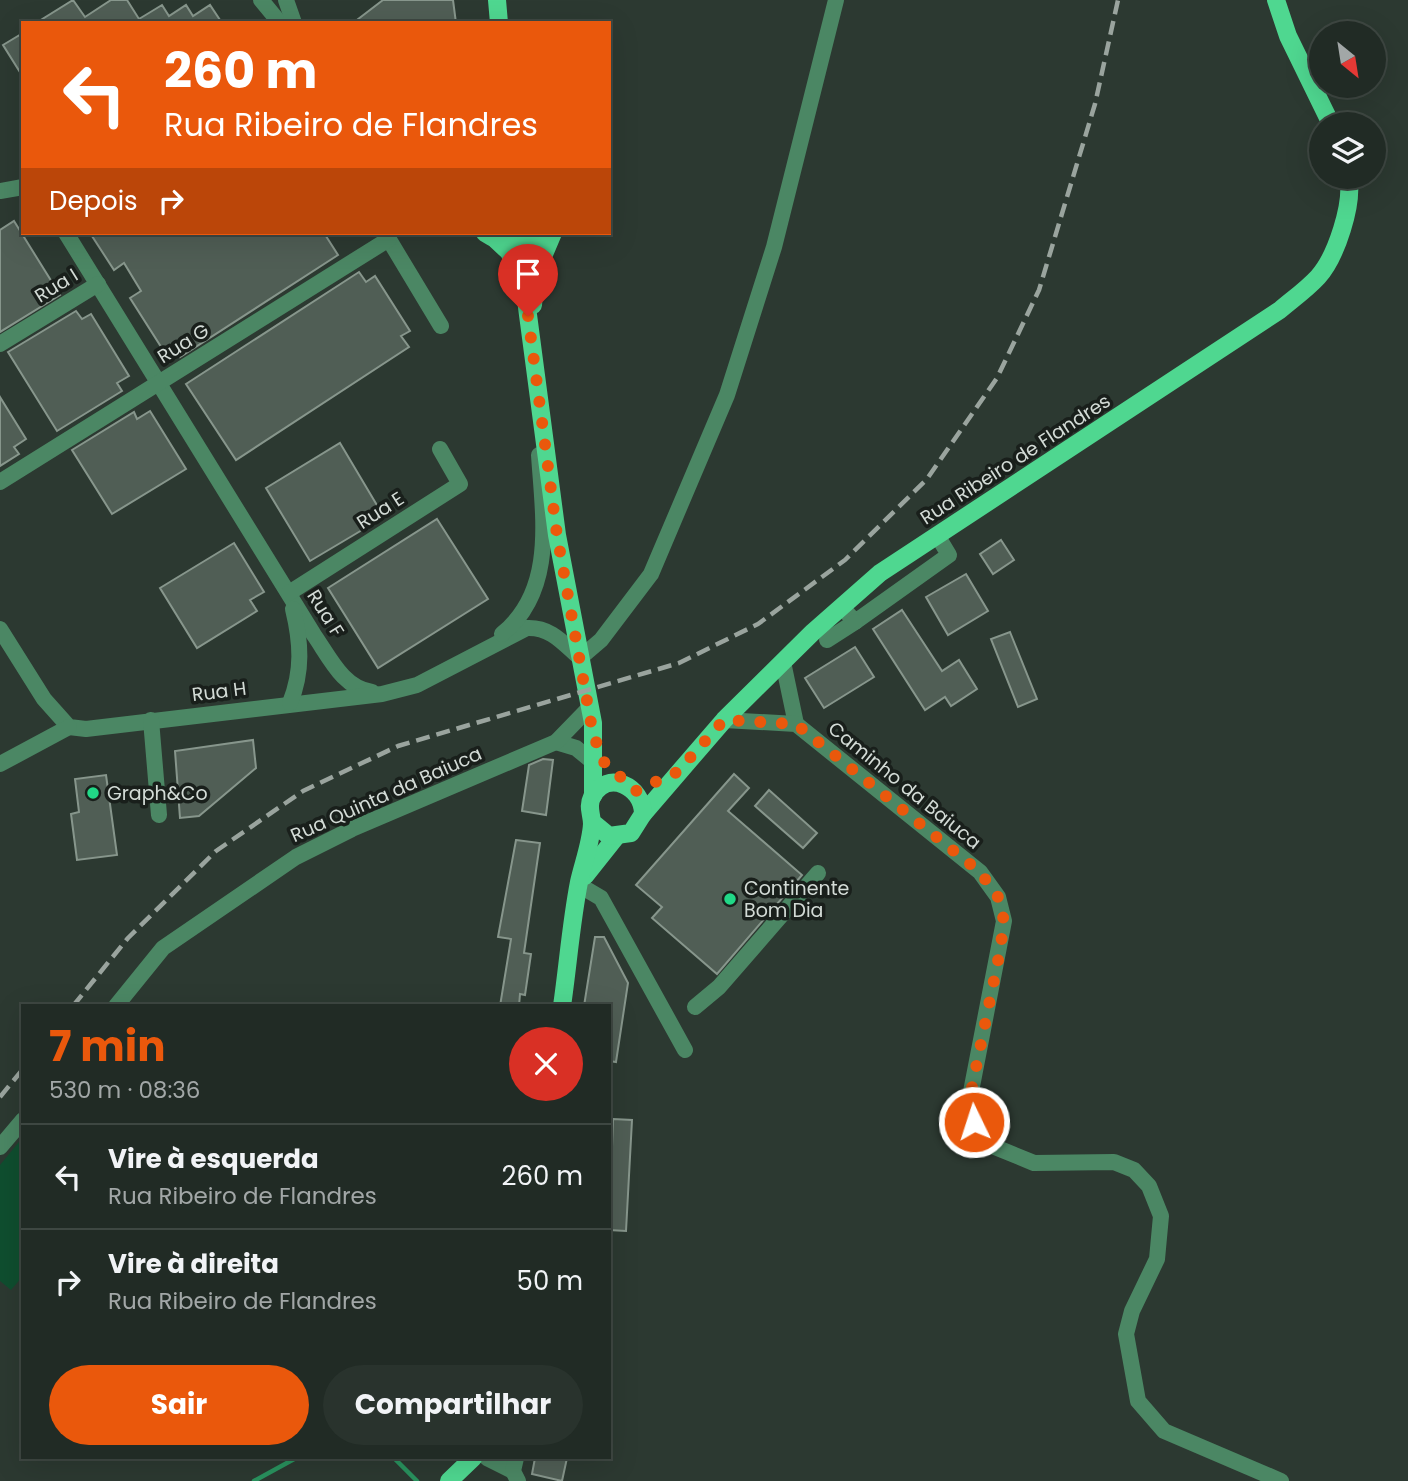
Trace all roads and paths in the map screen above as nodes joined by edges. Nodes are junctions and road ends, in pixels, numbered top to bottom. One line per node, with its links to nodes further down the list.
1 (261, 0): 6 (street)
2 (286, 0): 7 (street)
3 (497, 0): 8 (main road)
4 (836, 0): 32 (street)
5 (1276, 0): 9 (main road)
6 (278, 21)
7 (293, 21)
8 (499, 21)
9 (1325, 112)
10 (21, 187): 12 (street)
11 (1349, 189): 25 (main road, Rua Ribeiro de Flandres)
12 (0, 191)
13 (67, 235): 18 (street)
14 (488, 235): 15 (main road); 21 (main road)
15 (548, 235)
16 (551, 235): 21 (main road)
17 (387, 236): 19 (street); 22 (street, Rua G)
18 (98, 284): 20 (street, Rua I); 22 (street)
19 (441, 326)
20 (0, 344)
21 (534, 365): 31 (street, Rua H); 32 (main road)
22 (159, 382): 24 (street, Rua G); 26 (street)
23 (440, 449): 26 (street, Rua E)
24 (0, 482)
25 (937, 535): 27 (main road, Rua Ribeiro de Flandres); 28 (street)
26 (289, 593): 34 (street, Rua F); 35 (street, Rua F)
27 (842, 607): 28 (street); 33 (main road, Rua Ribeiro de Flandres)
28 (855, 622): 30 (street)
29 (0, 629): 40 (street)
30 (827, 640)
31 (484, 649): 32 (street, Rua H); 34 (street, Rua H)
32 (580, 658): 36 (main road)
33 (783, 663): 38 (main road, Rua Ribeiro de Flandres); 39 (street)
34 (382, 694): 35 (street, Rua H)
35 (290, 703): 37 (street, Rua H)
36 (590, 706): 41 (main road); 42 (street, Rua Quinta da Baiuca)
37 (151, 720): 40 (street, Rua H); 49 (street)
38 (724, 720): 39 (street); 45 (main road, Rua Ribeiro de Flandres)
39 (796, 724): 64 (street, Caminho da Baiuca)
40 (69, 727): 44 (street)
41 (593, 734): 43 (main road); 46 (main road)
42 (556, 742): 43 (street); 54 (street, Rua Quinta da Baiuca)
43 (593, 762): 47 (main road)
44 (0, 764)
45 (677, 772): 46 (main road, Rua Ribeiro de Flandres); 48 (main road, Rua Ribeiro de Flandres)
46 (633, 789): 47 (main road, Rua Ribeiro de Flandres); 48 (main road)
47 (593, 796): 50 (main road)
48 (643, 814): 51 (main road, Rua Ribeiro de Flandres)
49 (159, 815)
50 (592, 822): 51 (main road); 53 (main road)
51 (616, 837): 53 (main road, Rua Ribeiro de Flandres)
52 (818, 873): 56 (street)
53 (579, 885): 55 (main road); 57 (street)
54 (118, 1004)
55 (562, 1004)
56 (695, 1007)
57 (685, 1050)
58 (21, 1121): 59 (street)
59 (0, 1147)
60 (472, 1459): 63 (main road)
61 (489, 1459): 62 (street)
62 (516, 1470)
63 (449, 1481)
64 (1281, 1481)

